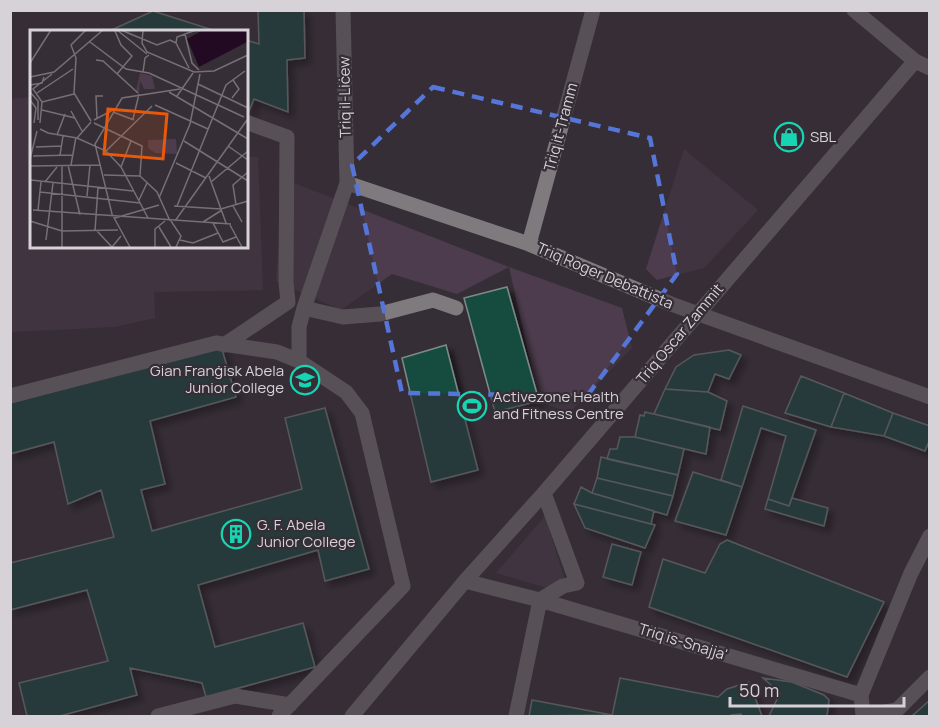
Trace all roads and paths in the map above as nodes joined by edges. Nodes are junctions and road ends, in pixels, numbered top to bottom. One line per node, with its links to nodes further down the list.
1 (343, 10): 7 (street, Triq il-Liċew)
2 (593, 10): 8 (street, Triq it-Tramm)
3 (854, 10): 4 (street)
4 (915, 61): 5 (street); 13 (street, Triq Oscar Zammit)
5 (930, 68)
6 (248, 123): 10 (street)
7 (347, 183): 8 (street, Triq Roger Debattista); 9 (street, Triq il-Liċew)
8 (529, 244): 13 (street, Triq Roger Debattista)
9 (316, 280): 10 (street); 11 (street, Triq il-Liċew)
10 (288, 302): 14 (street)
11 (304, 308): 12 (street); 15 (street, Triq il-Liċew)
12 (456, 308)
13 (698, 313): 17 (street, Triq Roger Debattista); 18 (street, Triq Oscar Zammit)
14 (224, 345): 15 (street); 16 (street)
15 (299, 361): 24 (street)
16 (10, 396)
17 (930, 397)
18 (544, 493): 20 (street, Triq Oscar Zammit); 21 (street)
19 (930, 536): 23 (street)
20 (465, 581): 21 (street, Triq is-Snajja'); 27 (street, Triq Oscar Zammit)
21 (540, 600): 23 (street, Triq is-Snajja'); 28 (street)
22 (930, 677): 25 (street)
23 (861, 694): 25 (street)
24 (284, 711): 26 (street)
25 (863, 716)
26 (158, 717)
27 (352, 717)
28 (516, 717)

